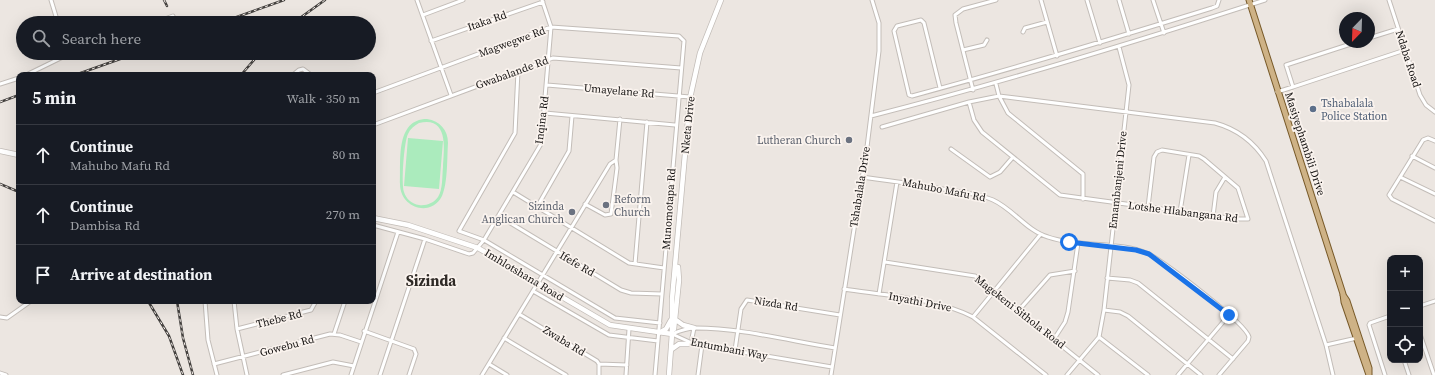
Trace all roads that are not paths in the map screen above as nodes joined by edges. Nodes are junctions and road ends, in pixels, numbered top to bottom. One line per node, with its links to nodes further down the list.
1 (51, 0): 17 (street)
2 (417, 0): 16 (street)
3 (463, 0): 16 (street)
4 (722, 0): 56 (street, Nketa Drive)
5 (872, 0): 62 (street, Tshabalala Drive)
6 (996, 0): 32 (street)
7 (1041, 0): 18 (street)
8 (1087, 0): 29 (street)
9 (1119, 0): 24 (street)
10 (1153, 0): 19 (street)
11 (1219, 0): 19 (street)
12 (1265, 0): 15 (street)
13 (1389, 0): 21 (street, Ndaba Road)
14 (542, 1): 20 (street, Inqina Rd); 28 (street, Itaka Rd)
15 (1250, 2): 23 (street); 52 (main road, Masiyephambili Drive)
16 (423, 15): 28 (street)
17 (56, 16)
18 (1047, 22): 22 (street); 34 (street)
19 (1161, 24): 23 (street); 24 (street)
20 (551, 27): 26 (street, Magwegwe Rd); 35 (street, Inqina Rd); 37 (street, Magwegwe Rd)
21 (1398, 29): 25 (street); 33 (street, Ndaba Road)
22 (1024, 32)
23 (1164, 33): 30 (street)
24 (1129, 34): 29 (street)
25 (1375, 36)
26 (681, 38): 38 (street, Munomotapa Rd)
27 (987, 40): 32 (street)
28 (431, 41): 37 (street)
29 (1100, 43): 34 (street)
30 (1119, 47): 46 (street); 58 (street, Emambanjeni Drive)
31 (1339, 48): 48 (street)
32 (963, 50): 44 (street)
33 (1405, 50): 48 (street); 59 (street, Ndaba Road)
34 (1057, 56): 44 (street)
35 (549, 59): 38 (street, Gwabalande Rd); 39 (street, Gwabalande Rd); 47 (street, Inqina Rd)
36 (55, 60): 40 (street)
37 (441, 68): 51 (street, Magwegwe Rd); 53 (street)
38 (681, 68): 55 (street, Munomotapa Rd)
39 (518, 71): 53 (street, Gwabalande Rd); 98 (street)
40 (32, 72)
41 (297, 72): 42 (street)
42 (307, 72)
43 (16, 79): 45 (street)
44 (971, 80): 49 (street); 50 (street)
45 (0, 84)
46 (996, 84): 50 (street); 54 (street)
47 (547, 85): 55 (street, Umayelane Rd); 60 (street, Inqina Rd)
48 (1293, 87): 52 (street)
49 (940, 88): 49 (street)
50 (973, 90): 62 (street)
51 (376, 92)
52 (1277, 92): 145 (main road, Masiyephambili Drive)
53 (451, 95): 65 (street, Gwabalande Rd)
54 (999, 96): 57 (street); 58 (street); 83 (street)
55 (678, 97): 56 (street, Umayelane Rd); 66 (street, Munomotapa Rd)
56 (690, 98): 132 (street, Nketa Drive)
57 (969, 102): 67 (street); 74 (street, Lotshe Hlabangana Rd)
58 (1125, 111): 85 (street, Emambanjeni Drive); 154 (street)
59 (1435, 112)
60 (545, 113): 61 (street); 81 (street, Inqina Rd)
61 (572, 116): 63 (street); 86 (street)
62 (871, 116): 77 (street, Tshabalala Drive)
63 (620, 120): 64 (street); 75 (street)
64 (647, 122): 66 (street); 104 (street)
65 (376, 124)
66 (676, 125): 105 (street, Munomotapa Rd)
67 (882, 127)
68 (1435, 142): 73 (street)
69 (950, 149): 74 (street)
70 (0, 151): 71 (street)
71 (16, 155)
72 (1188, 155): 78 (street); 87 (street); 88 (street)
73 (1412, 156): 76 (street); 79 (street)
74 (1013, 157): 83 (street, Lotshe Hlabangana Rd)
75 (616, 160): 84 (street); 84 (street)
76 (1435, 168)
77 (862, 177): 80 (street, Mahubo Mafu Rd); 110 (street, Tshabalala Drive)
78 (1225, 177): 90 (street); 90 (street, Lotshe Hlabangana Rd)
79 (1400, 177): 82 (street); 92 (street)
80 (897, 182): 96 (street, Mahubo Mafu Rd); 103 (street)
81 (513, 192): 86 (street); 89 (street, Inqina Rd)
82 (1435, 194)
83 (1083, 199): 85 (street, Lotshe Hlabangana Rd)
84 (585, 204): 94 (street)
85 (1116, 204): 87 (street, Lotshe Hlabangana Rd); 100 (street, Emambanjeni Drive)
86 (537, 207): 94 (street)
87 (1148, 207): 88 (street, Lotshe Hlabangana Rd)
88 (1180, 212): 90 (street, Lotshe Hlabangana Rd)
89 (498, 216): 98 (street, Inqina Rd); 102 (street, Ifefe Rd)
90 (1213, 216)
91 (376, 219): 101 (street, Imhlotshana Road)
92 (1435, 220)
93 (376, 226): 95 (street)
94 (571, 227): 102 (street); 104 (street)
95 (398, 232): 97 (street); 115 (street)
96 (1040, 234): 99 (street, Mahubo Mafu Rd); 112 (street)
97 (425, 240): 101 (street); 148 (street)
98 (484, 240): 101 (street, Inqina Rd); 107 (street)
99 (1078, 243): 100 (street, Mahubo Mafu Rd); 106 (street)
100 (1110, 246): 108 (street, Emambanjeni Drive); 128 (street, Mahubo Mafu Rd)
101 (478, 248): 109 (street, Imhlotshana Road)
102 (556, 252): 107 (street); 113 (street, Ifefe Rd)
103 (885, 262): 112 (street, Magekeni Sithola Road); 114 (street)
104 (635, 264): 105 (street)
105 (664, 268): 113 (street, Munomotapa Rd)
106 (1075, 271): 124 (street); 146 (street)
107 (542, 275): 109 (street); 133 (street)
108 (1107, 278): 125 (street, Emambanjeni Drive); 147 (street)
109 (538, 283): 111 (street); 136 (street, Imhlotshana Road)
110 (844, 289): 114 (street, Inyathi Drive); 127 (street, Tshabalala Drive)
111 (533, 291): 126 (street); 144 (street)
112 (994, 291): 124 (street, Magekeni Sithola Road); 130 (street)
113 (662, 294): 133 (street, Munomotapa Rd)
114 (879, 294): 130 (street, Inyathi Drive)
115 (376, 297)
116 (1435, 302): 123 (street)
117 (27, 304): 129 (street)
118 (205, 304): 162 (street)
119 (234, 304): 135 (street)
120 (314, 304): 135 (street, Thebe Rd)
121 (344, 304): 140 (street)
122 (374, 304): 137 (street)
123 (1423, 305)
124 (1019, 310): 146 (street, Magekeni Sithola Road)
125 (1104, 310): 142 (street, Emambanjeni Drive); 165 (street)
126 (519, 314): 143 (street); 164 (street, Zwaba Rd)
127 (840, 315): 138 (street, Nizda Rd); 155 (street, Tshabalala Drive)
128 (1229, 315): 147 (street); 159 (street, Mahubo Mafu Rd)
129 (0, 317)
130 (973, 317): 186 (street, Inyathi Drive)
131 (1387, 317): 194 (street)
132 (674, 319): 134 (street); 139 (street); 141 (street, Nketa Drive)
133 (660, 323): 139 (street, Munomotapa Rd)
134 (694, 328): 138 (street, Entumbani Way); 141 (street, Entumbani Way); 152 (street)
135 (237, 329): 158 (street)
136 (629, 329): 139 (street, Imhlotshana Road); 144 (street)
137 (364, 332): 148 (street); 150 (street)
138 (737, 332): 155 (street, Entumbani Way); 157 (street)
139 (659, 333): 141 (street, Imhlotshana Road); 149 (street, Munomotapa Rd)
140 (334, 334): 150 (street); 158 (street, Gowebu Rd)
141 (672, 334): 152 (street, Entumbani Way); 156 (street, Nketa Drive)
142 (1099, 336): 160 (street, Emambanjeni Drive); 189 (street)
143 (504, 338): 163 (street); 179 (street)
144 (629, 338): 149 (street); 167 (street)
145 (1357, 338): 145 (main road, Masiyephambili Drive); 154 (street)
146 (1054, 339): 160 (street, Magekeni Sithola Road)
147 (1208, 340): 159 (street); 165 (street)
148 (391, 341): 175 (street); 176 (street)
149 (658, 341): 182 (street, Munomotapa Rd)
150 (361, 342): 166 (street)
151 (1423, 343): 196 (street)
152 (694, 344): 153 (street, Entumbani Way); 156 (street)
153 (702, 345): 157 (street, Entumbani Way); 184 (street)
154 (1326, 345): 193 (street)
155 (835, 348): 168 (street, Tshabalala Drive)
156 (672, 349): 183 (street, Nketa Drive)
157 (735, 350): 168 (street, Entumbani Way)
158 (242, 358): 162 (street, Gowebu Rd); 172 (street)
159 (1233, 359): 192 (street)
160 (1080, 360): 187 (street, Emambanjeni Drive); 188 (street, Magekeni Sithola Road)
161 (1405, 363): 195 (street)
162 (214, 364): 171 (street)
163 (489, 364): 177 (street); 178 (street)
164 (599, 364): 167 (street); 180 (street)
165 (1187, 364): 190 (street); 191 (street)
166 (354, 366): 173 (street); 174 (street)
167 (627, 366): 181 (street)
168 (832, 367): 185 (street, Tshabalala Drive)
169 (0, 373): 170 (street)
170 (6, 375)
171 (217, 375)
172 (247, 375)
173 (283, 375)
174 (351, 375)
175 (380, 375)
176 (409, 375)
177 (482, 375)
178 (507, 375)
179 (566, 375)
180 (599, 375)
181 (626, 375)
182 (655, 375)
183 (669, 375)
184 (698, 375)
185 (831, 375)
186 (1046, 375)
187 (1067, 375)
188 (1098, 375)
189 (1148, 375)
190 (1178, 375)
191 (1201, 375)
192 (1220, 375)
193 (1333, 375)
194 (1385, 375)
195 (1409, 375)
196 (1434, 375)

